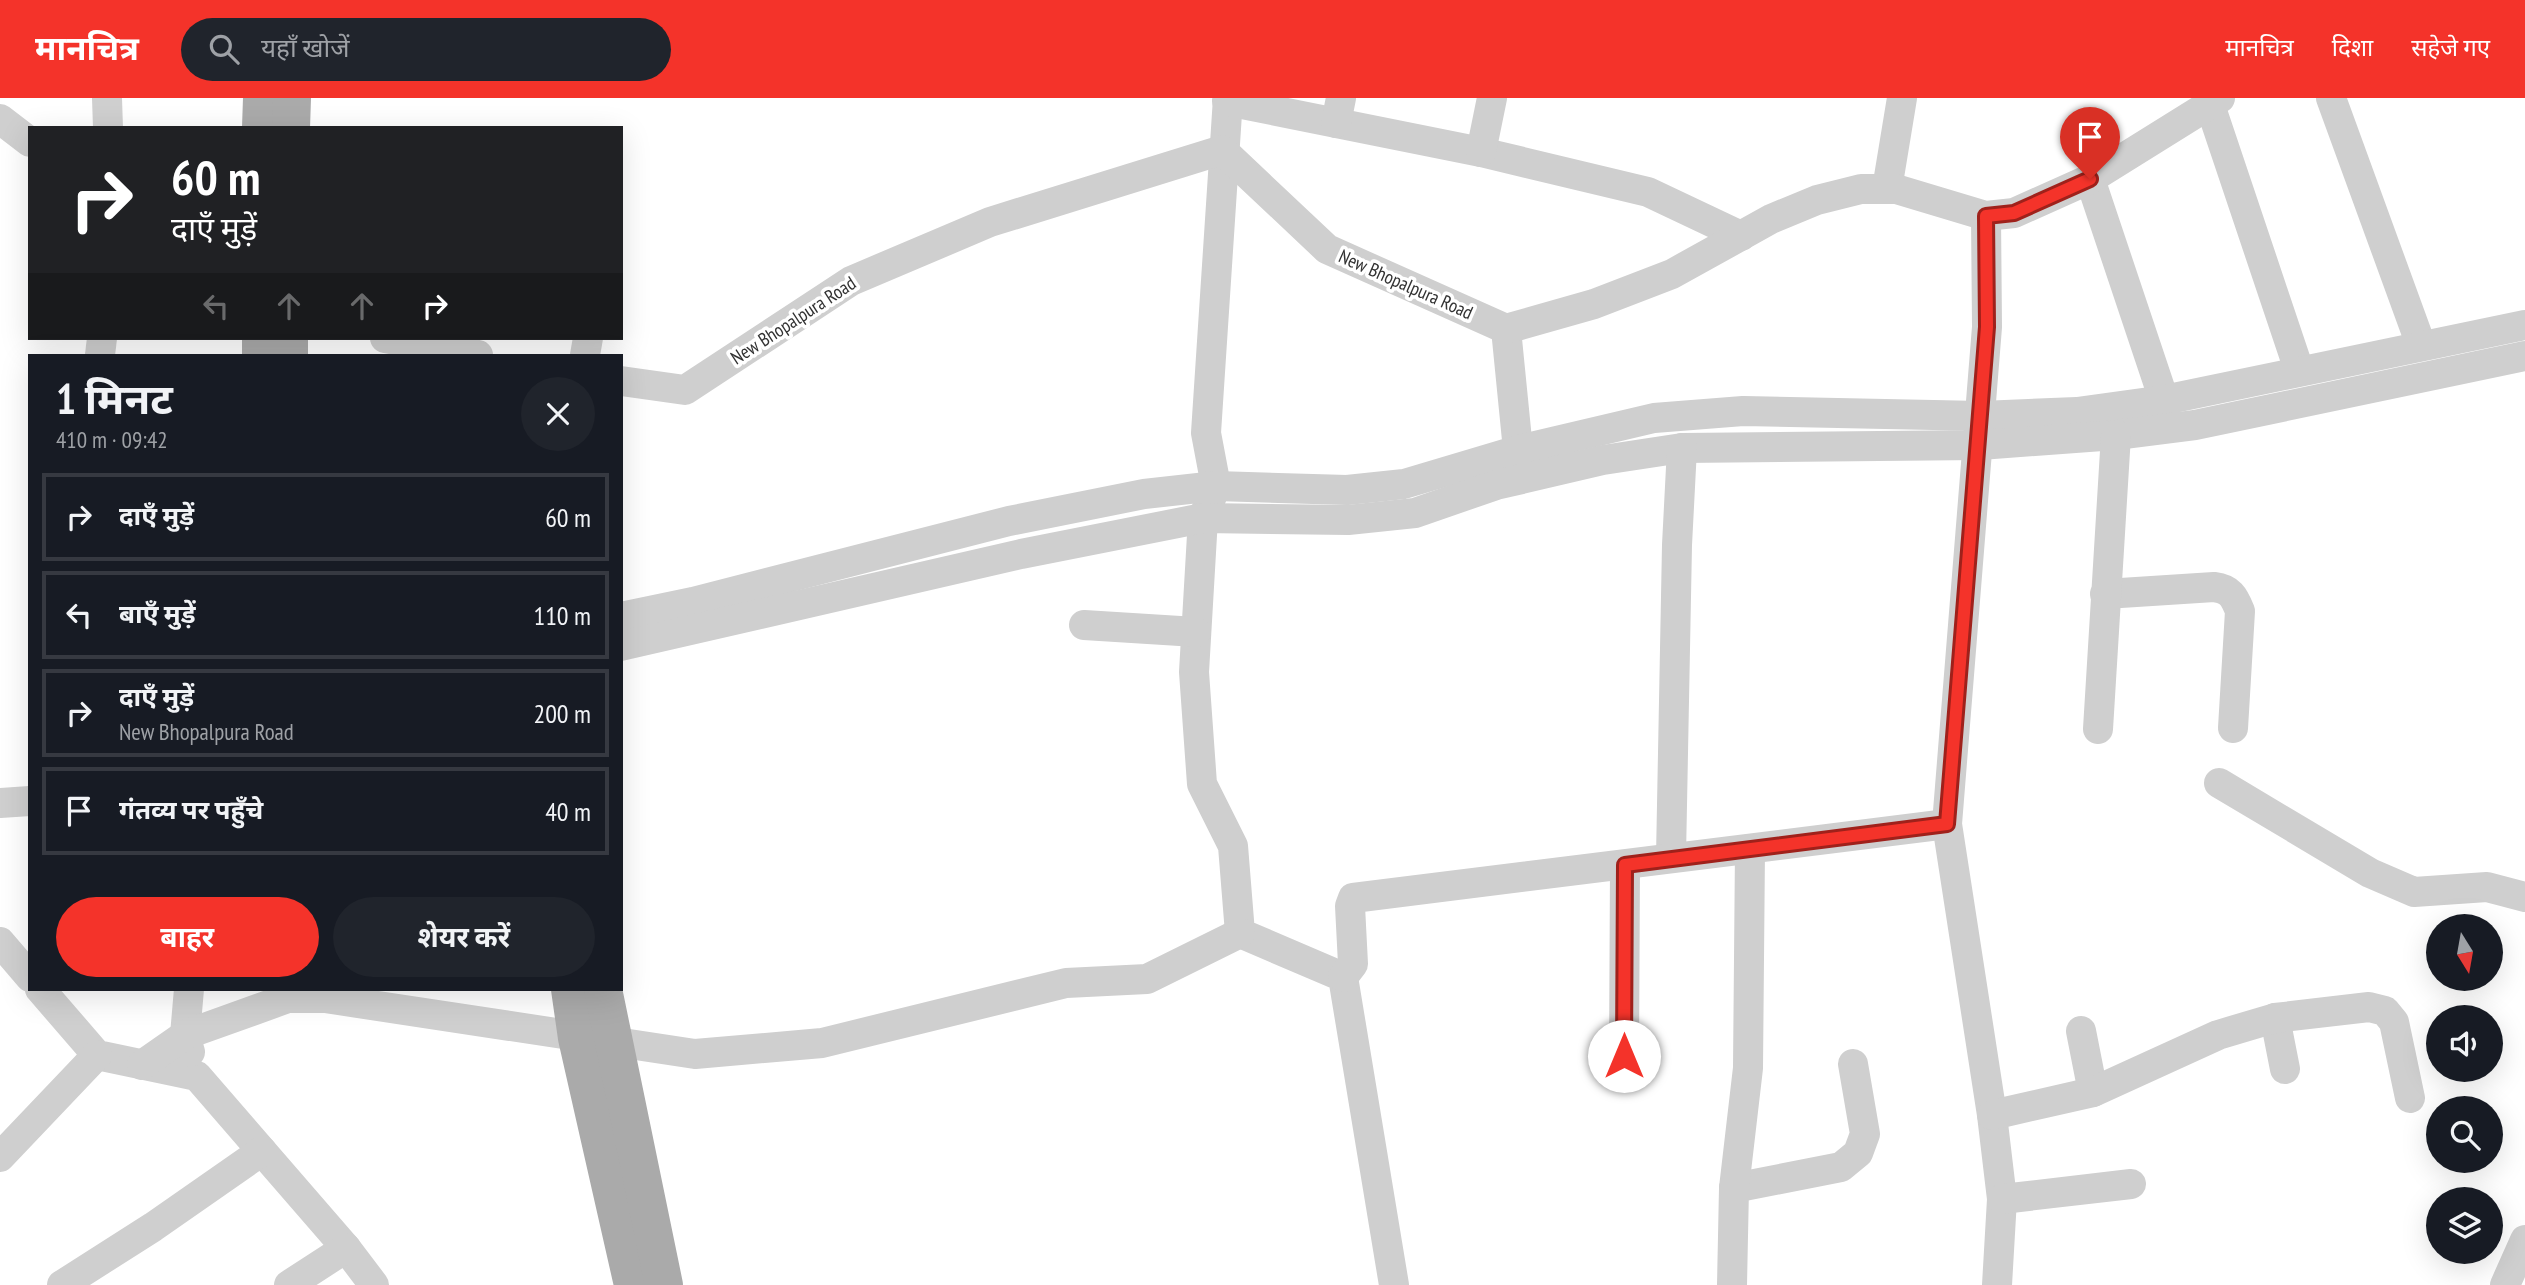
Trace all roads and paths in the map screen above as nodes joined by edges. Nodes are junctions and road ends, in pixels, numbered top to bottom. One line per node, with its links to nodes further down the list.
1 (107, 98): 11 (street)
2 (262, 98): 10 (main road)
3 (1492, 98): 14 (street)
4 (1902, 98): 16 (street)
5 (2331, 98): 22 (street)
6 (1227, 100): 8 (street); 13 (street)
7 (2215, 102): 15 (street); 25 (street)
8 (1338, 110): 14 (street)
9 (0, 119): 12 (street)
10 (290, 122)
11 (108, 126)
12 (28, 140)
13 (1222, 150): 20 (street, New Bhopalpura Road); 26 (street, New Bhopalpura Road); 32 (street)
14 (1481, 152): 18 (street)
15 (2090, 179): 17 (street); 27 (street)
16 (1887, 189): 17 (street); 18 (street)
17 (1986, 216): 28 (street)
18 (1741, 236): 20 (street)
19 (2525, 325): 22 (street)
20 (1506, 328): 31 (street)
21 (396, 340): 23 (street)
22 (2421, 345): 25 (street)
23 (473, 354)
24 (2525, 356): 29 (street)
25 (2299, 370): 27 (street)
26 (623, 381)
27 (2164, 400): 28 (street)
28 (1980, 431): 29 (street); 30 (street); 31 (street); 44 (street)
29 (2116, 435): 34 (street)
30 (1682, 448): 33 (street); 46 (street)
31 (1518, 450): 32 (street)
32 (1216, 486): 33 (street); 35 (street)
33 (1203, 518): 37 (street); 38 (street)
34 (2105, 594): 39 (street); 40 (street)
35 (623, 617)
36 (1084, 628): 37 (street)
37 (1196, 632): 49 (street)
38 (623, 646)
39 (2233, 728)
40 (2098, 729)
41 (2219, 783): 48 (street)
42 (28, 801): 43 (street)
43 (0, 803)
44 (1947, 824): 45 (street); 69 (street)
45 (1750, 849): 46 (street); 73 (street)
46 (1671, 857): 47 (street)
47 (1625, 865): 52 (street); 62 (street)
48 (2525, 897)
49 (1240, 933): 52 (street); 60 (street)
50 (0, 942): 51 (street)
51 (28, 973)
52 (1343, 977): 82 (street)
53 (44, 991): 61 (street)
54 (188, 991): 59 (street)
55 (571, 991): 60 (main road)
56 (603, 991): 60 (main road)
57 (2275, 1018): 65 (street); 67 (street); 68 (street)
58 (2081, 1031): 67 (street)
59 (185, 1035): 60 (street); 64 (street); 66 (street)
60 (595, 1041): 80 (main road); 81 (main road)
61 (97, 1055): 64 (street); 71 (street)
62 (1624, 1056)
63 (1853, 1064): 73 (street)
64 (142, 1065): 66 (street)
65 (2285, 1069)
66 (197, 1076): 70 (street)
67 (2093, 1092): 69 (street)
68 (2410, 1098)
69 (1992, 1115): 74 (street)
70 (262, 1151): 76 (street); 77 (street)
71 (0, 1157)
72 (2131, 1184): 74 (street)
73 (1734, 1188): 83 (street)
74 (2002, 1199): 84 (street)
75 (2525, 1240): 85 (street)
76 (346, 1248): 78 (street); 79 (street)
77 (62, 1285)
78 (289, 1285)
79 (374, 1285)
80 (633, 1285)
81 (664, 1285)
82 (1394, 1285)
83 (1731, 1285)
84 (1997, 1285)
85 (2505, 1285)

